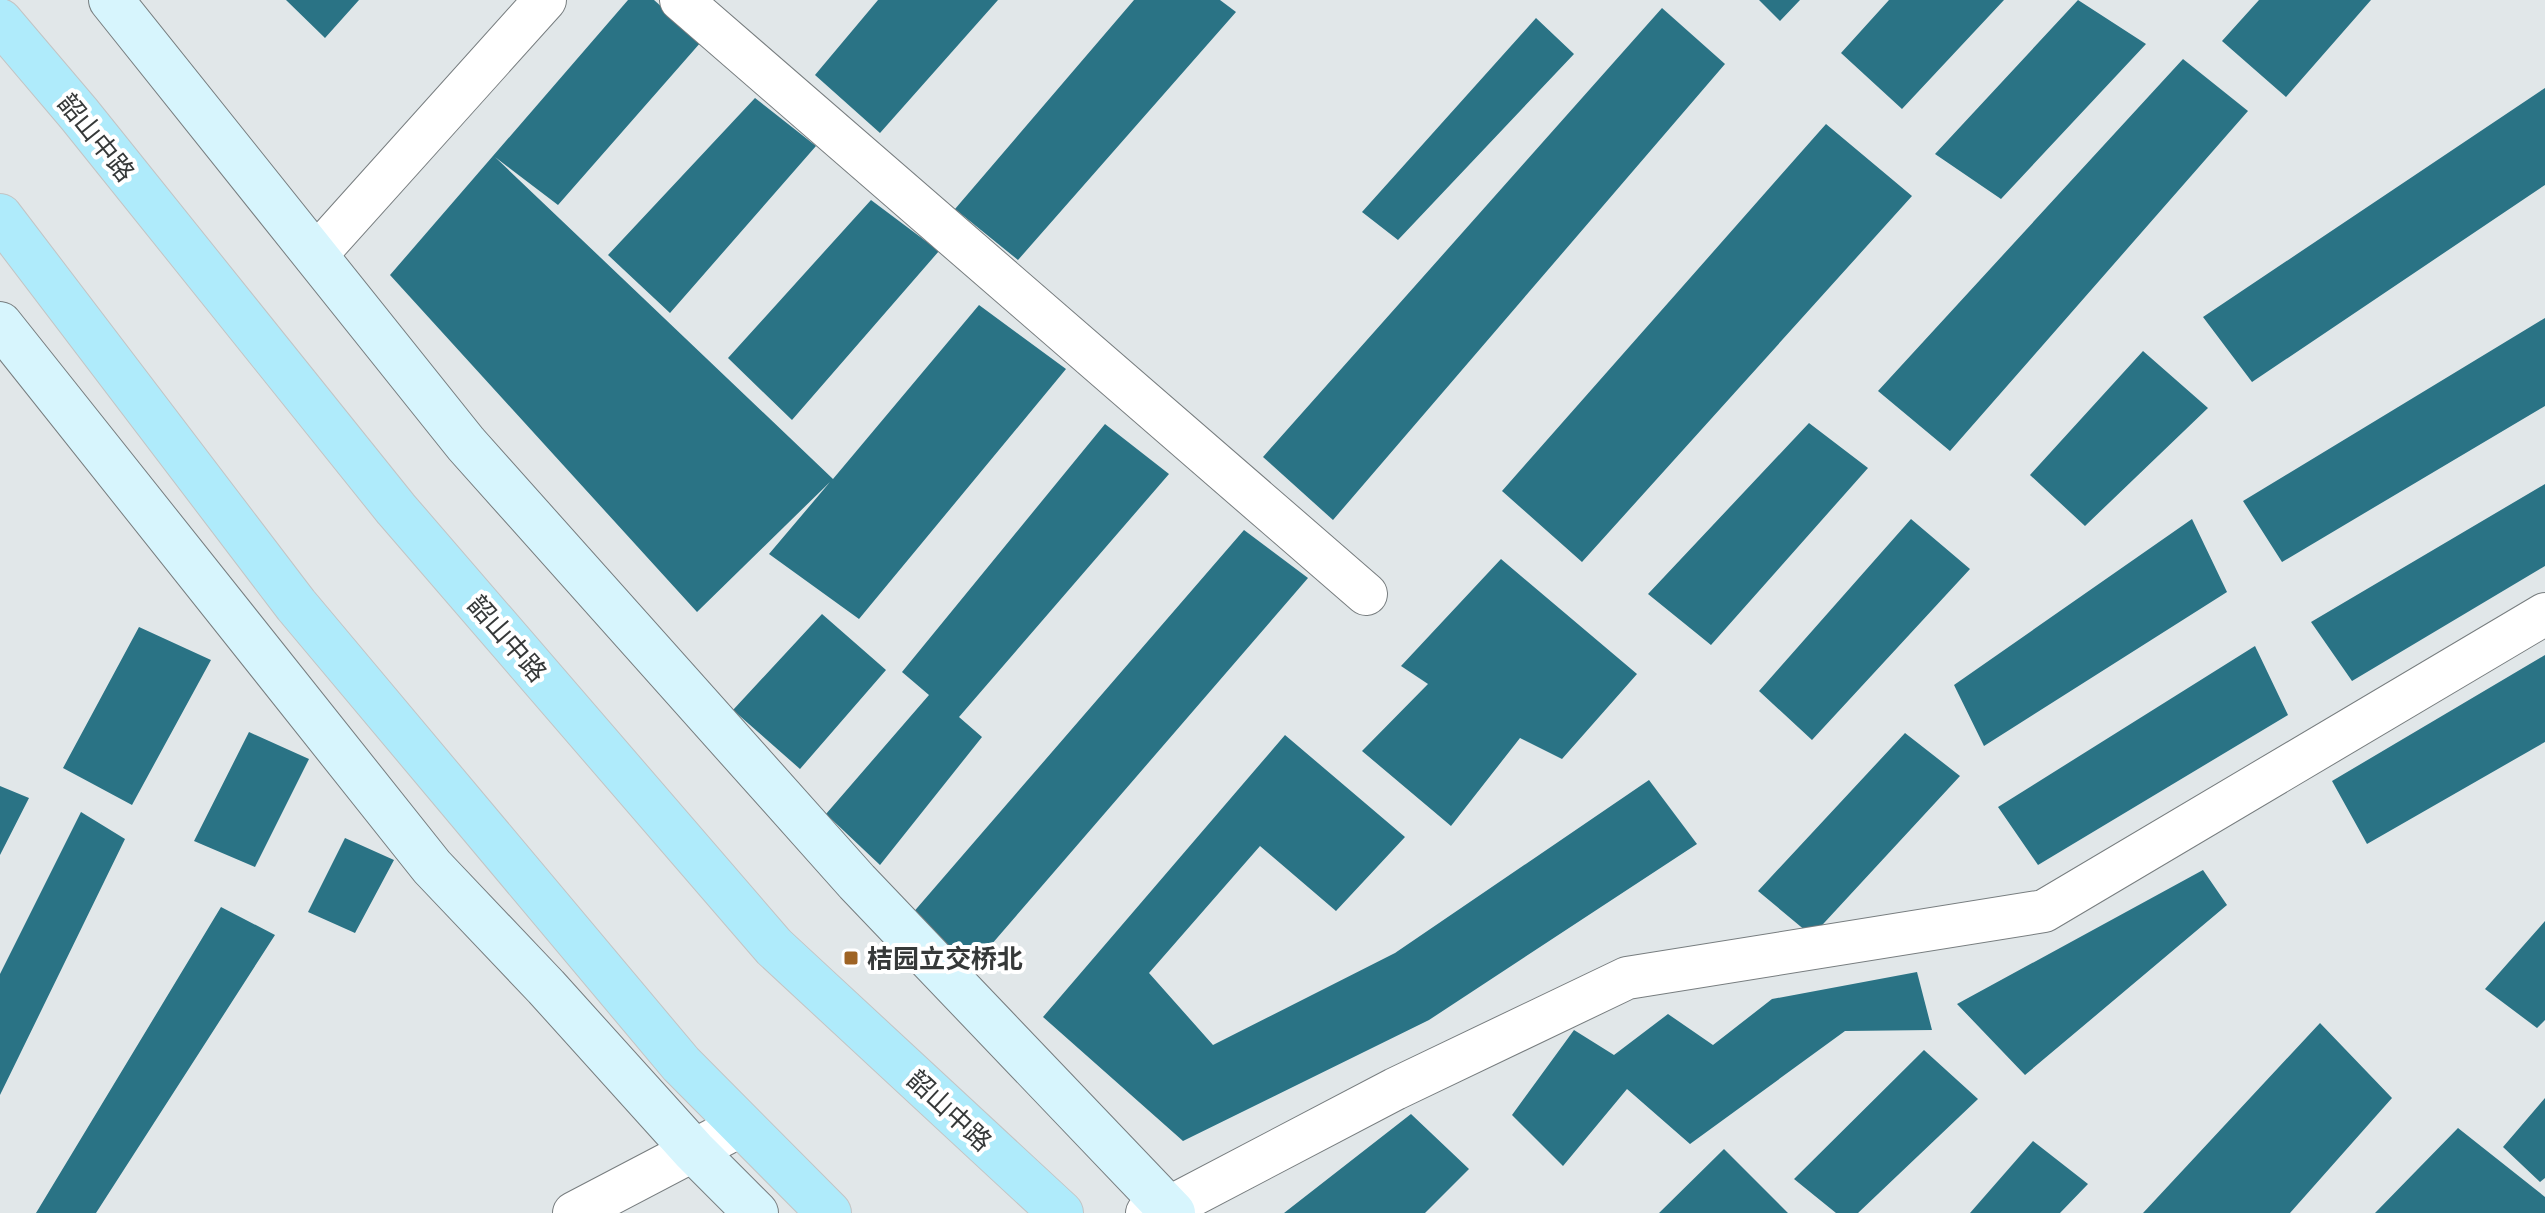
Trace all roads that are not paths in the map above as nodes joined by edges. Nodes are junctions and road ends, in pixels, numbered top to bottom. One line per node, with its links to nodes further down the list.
1 (111, 0): 6 (street)
2 (545, 0): 6 (street)
3 (681, 0): 8 (street)
4 (0, 21): 16 (main road, 韶山中路)
5 (0, 216): 10 (main road)
6 (315, 256): 13 (street)
7 (0, 324): 11 (street)
8 (1366, 594)
9 (2545, 614): 13 (street)
10 (742, 1125): 11 (street); 12 (main road)
11 (694, 1151): 14 (street); 15 (street)
12 (821, 1208)
13 (1163, 1211)
14 (574, 1213)
15 (756, 1213)
16 (1061, 1213)

